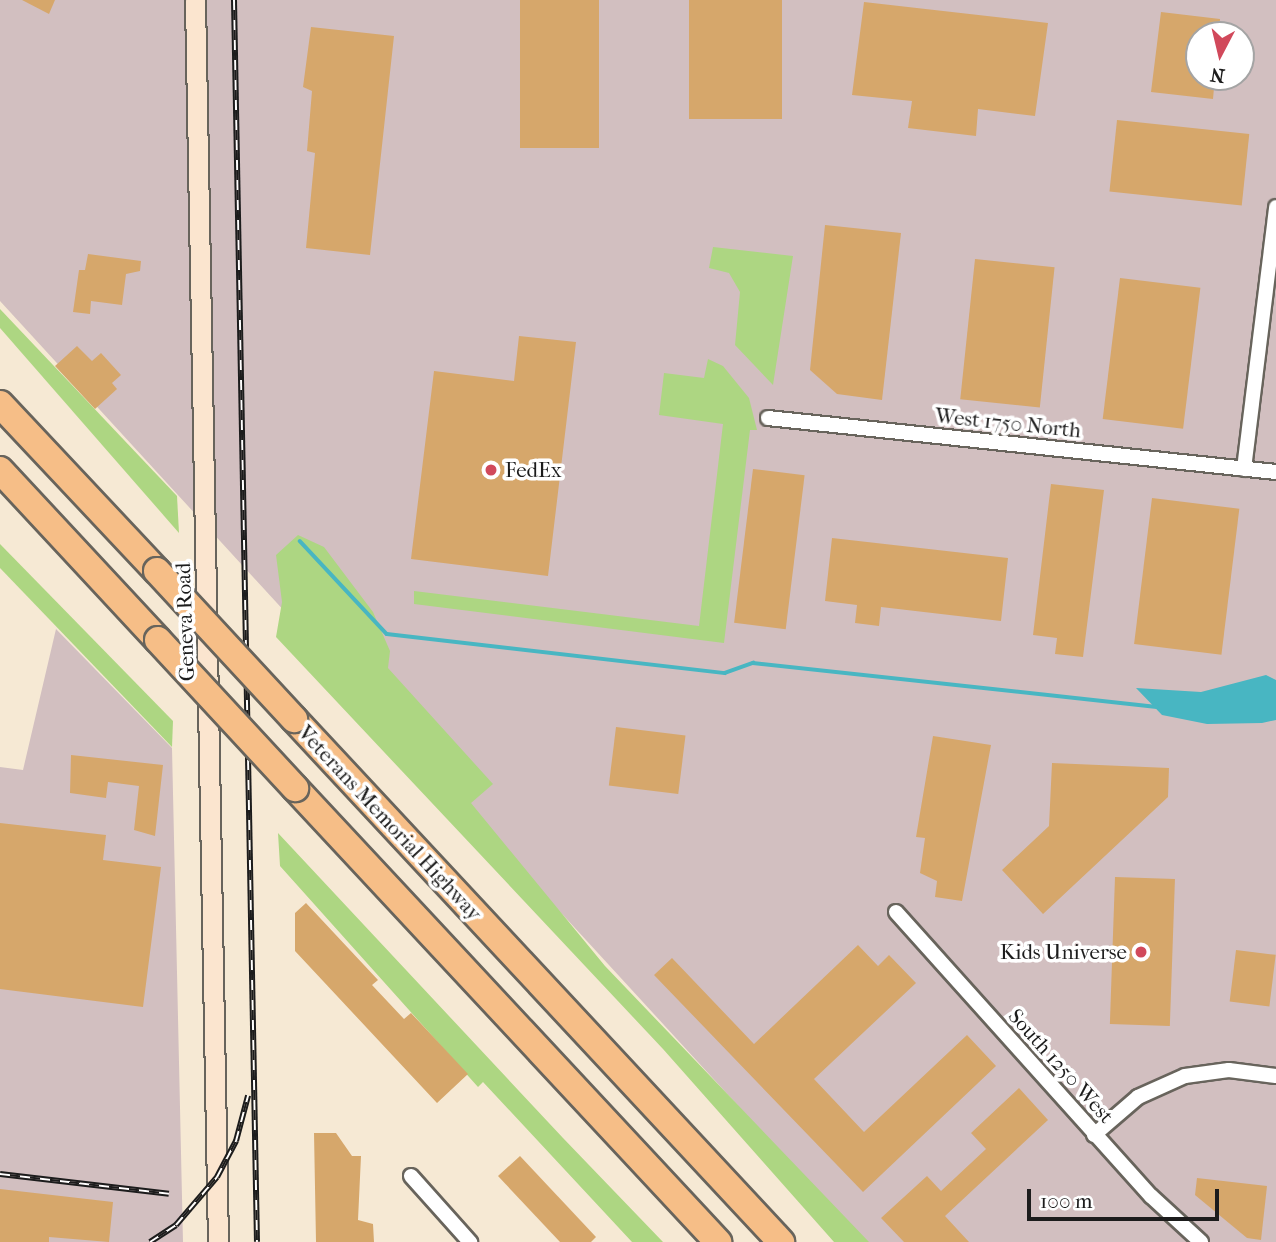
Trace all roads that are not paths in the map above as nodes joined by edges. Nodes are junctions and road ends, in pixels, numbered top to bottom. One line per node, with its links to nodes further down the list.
1 (195, 0): 12 (main road, Geneva Road)
2 (1276, 207): 5 (street)
3 (0, 404): 15 (highway, Veterans Memorial Highway, bridge)
4 (768, 418): 5 (street, West 1750 North)
5 (1244, 469): 7 (street, West 1750 North)
6 (0, 470): 14 (highway, bridge)
7 (1276, 472)
8 (896, 912): 10 (street, South 1250 West)
9 (1276, 1076): 10 (street)
10 (1094, 1135): 16 (street, South 1250 West)
11 (411, 1176): 13 (street)
12 (218, 1242)
13 (470, 1242)
14 (718, 1242)
15 (781, 1242)
16 (1201, 1242)

